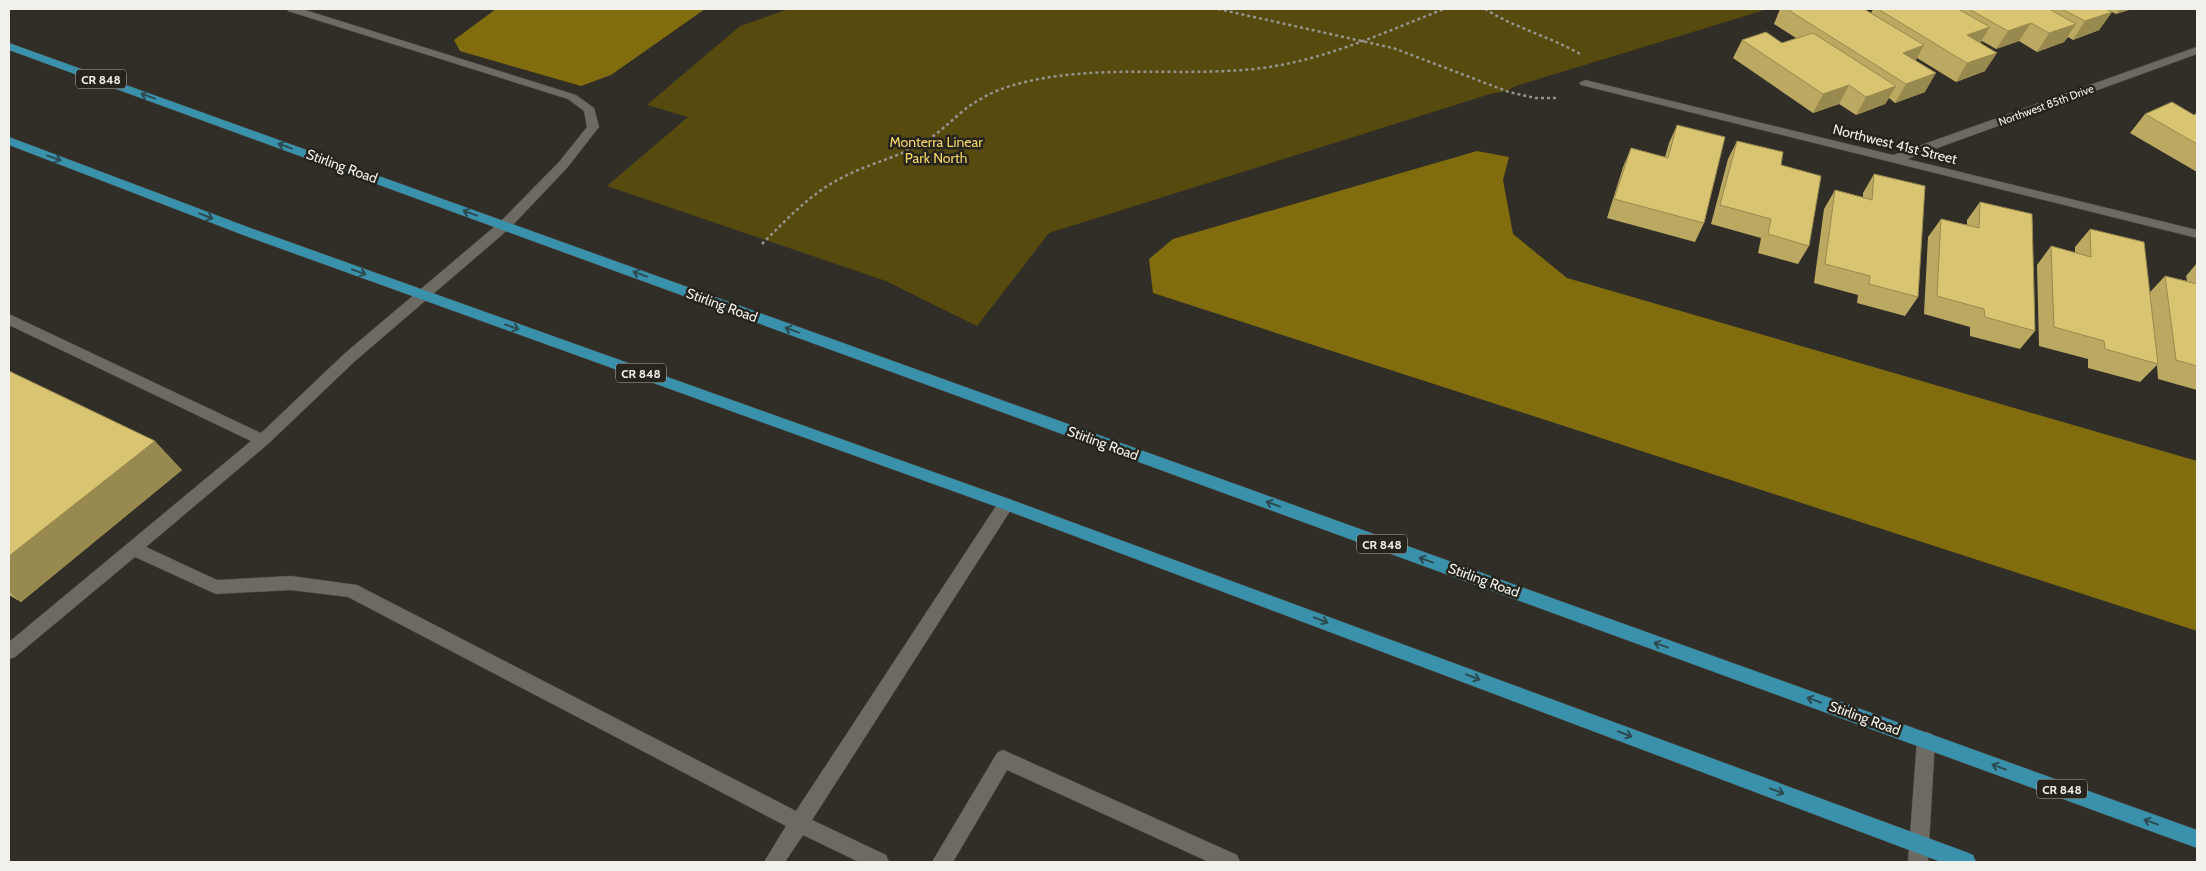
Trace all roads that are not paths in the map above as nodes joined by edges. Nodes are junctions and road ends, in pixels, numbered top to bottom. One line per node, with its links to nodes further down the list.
1 (292, 9): 7 (street)
2 (9, 46): 7 (main road, Stirling Road / CR 848, one-way to 2)
3 (2197, 50): 6 (street, Northwest 85th Drive)
4 (1585, 83): 6 (street, Northwest 41st Street)
5 (9, 141): 9 (main road, CR 848, one-way to 9)
6 (1894, 159): 8 (street, Northwest 41st Street)
7 (505, 226): 9 (street); 15 (main road, Stirling Road / CR 848, one-way to 7)
8 (2197, 234)
9 (424, 295): 11 (street); 12 (main road, CR 848, one-way to 12)
10 (9, 319): 11 (street)
11 (262, 440): 13 (street)
12 (1006, 504): 16 (street); 18 (main road, CR 848, one-way to 18)
13 (132, 548): 14 (street); 16 (street)
14 (9, 652)
15 (1926, 740): 17 (main road, Stirling Road / CR 848, one-way to 15); 18 (street)
16 (799, 823): 19 (street); 20 (street)
17 (2197, 839)
18 (1919, 853): 23 (main road, CR 848)
19 (774, 862)
20 (879, 862)
21 (942, 862): 22 (street)
22 (1230, 862)
23 (1966, 862)

